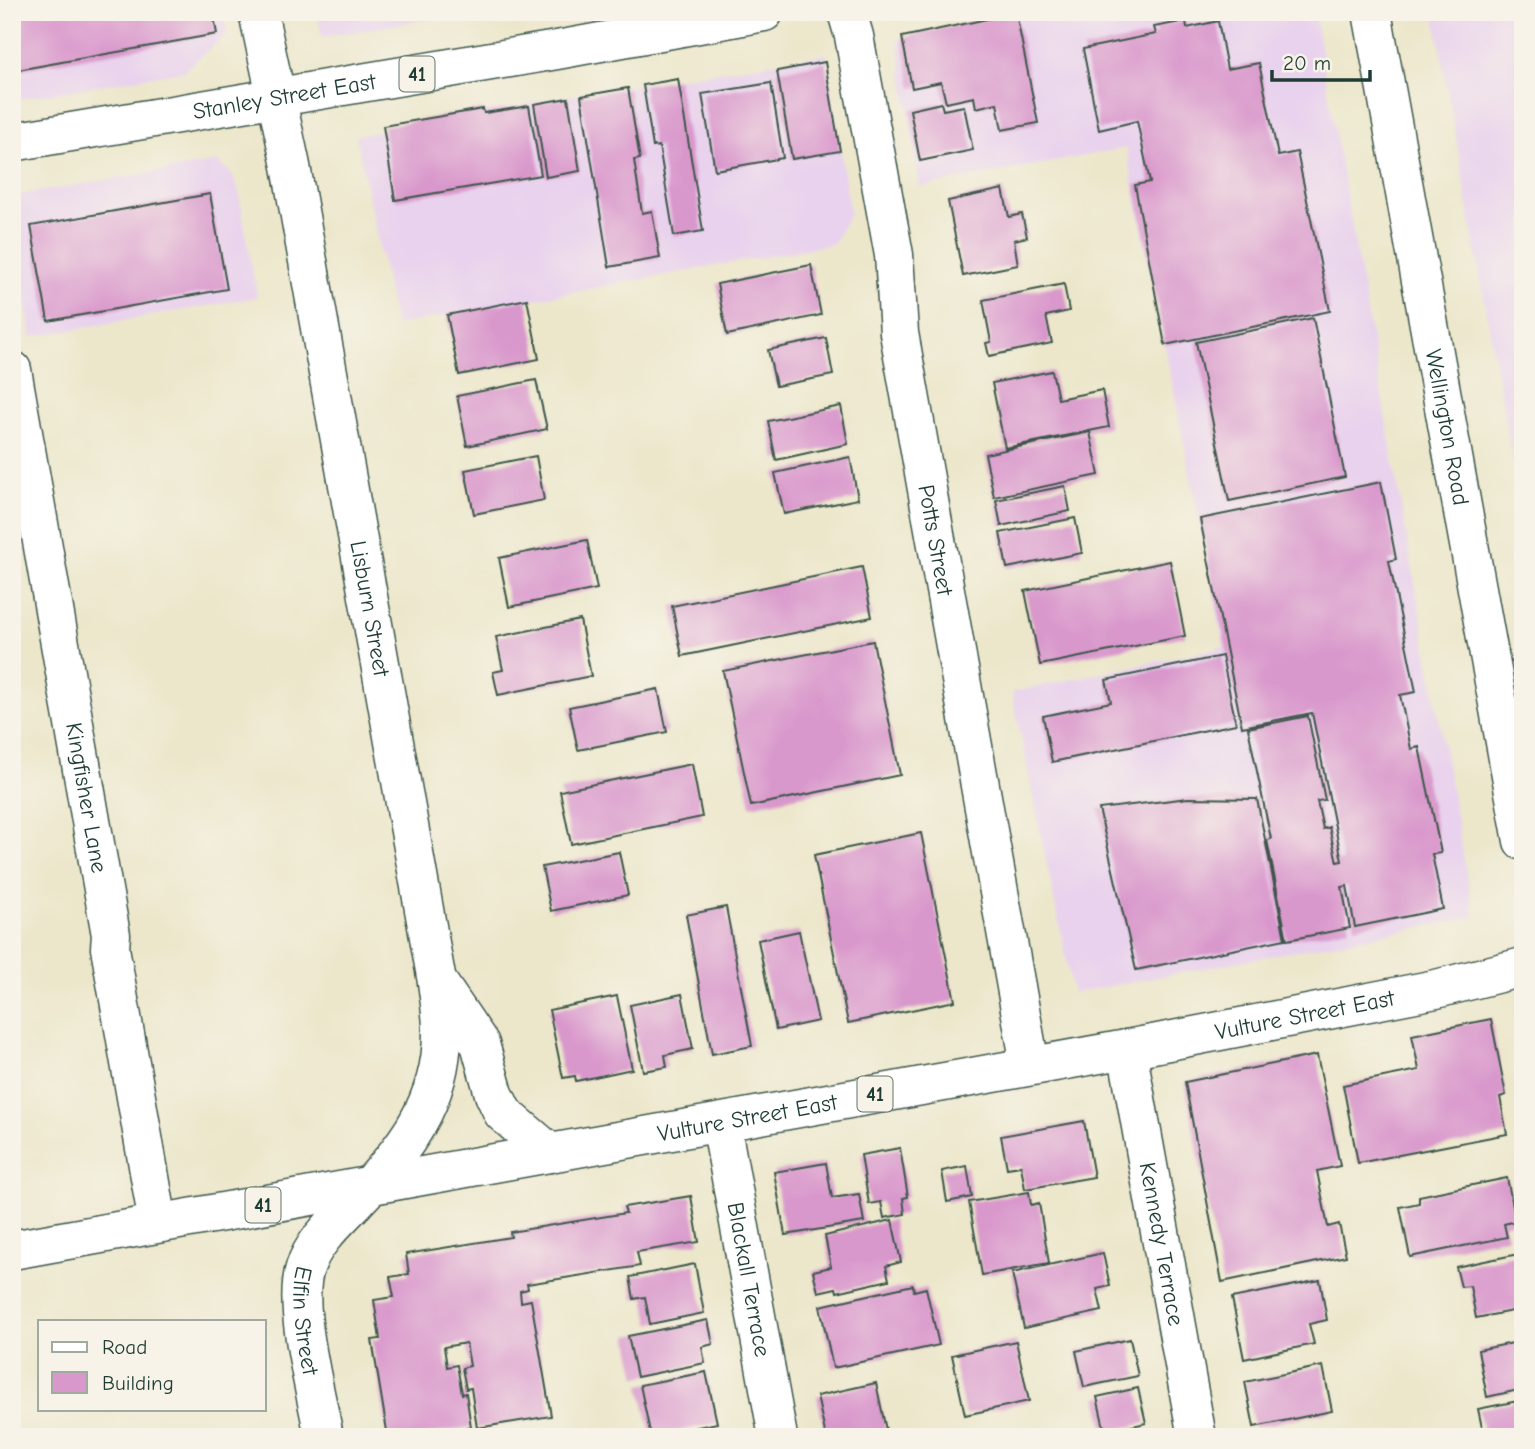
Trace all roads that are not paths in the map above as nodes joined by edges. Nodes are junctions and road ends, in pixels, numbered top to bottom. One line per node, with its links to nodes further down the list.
1 (258, 12): 5 (main road, Lisburn Street)
2 (764, 12): 5 (main road, Stanley Street East / 41)
3 (847, 12): 12 (main road, Potts Street)
4 (1372, 12): 8 (main road, Wellington Road)
5 (276, 98): 6 (main road, Stanley Street East / 41); 10 (main road, Lisburn Street)
6 (12, 142)
7 (12, 370): 16 (main road, Kingfisher Lane)
8 (1523, 841)
9 (1523, 967): 11 (main road, Vulture Street East / 41)
10 (437, 982): 14 (main road); 15 (main road, Lisburn Street)
11 (1127, 1049): 12 (main road, Vulture Street East / 41); 20 (main road, Kennedy Terrace)
12 (1030, 1065): 13 (main road, Vulture Street East / 41)
13 (720, 1123): 14 (main road, Vulture Street East / 41); 19 (main road, Blackall Terrace)
14 (550, 1153): 15 (main road, Vulture Street East / 41)
15 (369, 1187): 16 (main road, Vulture Street East / 41); 18 (main road, Elfin Street)
16 (158, 1223): 17 (main road, Vulture Street East / 41)
17 (12, 1250)
18 (324, 1437)
19 (778, 1437)
20 (1197, 1437)

